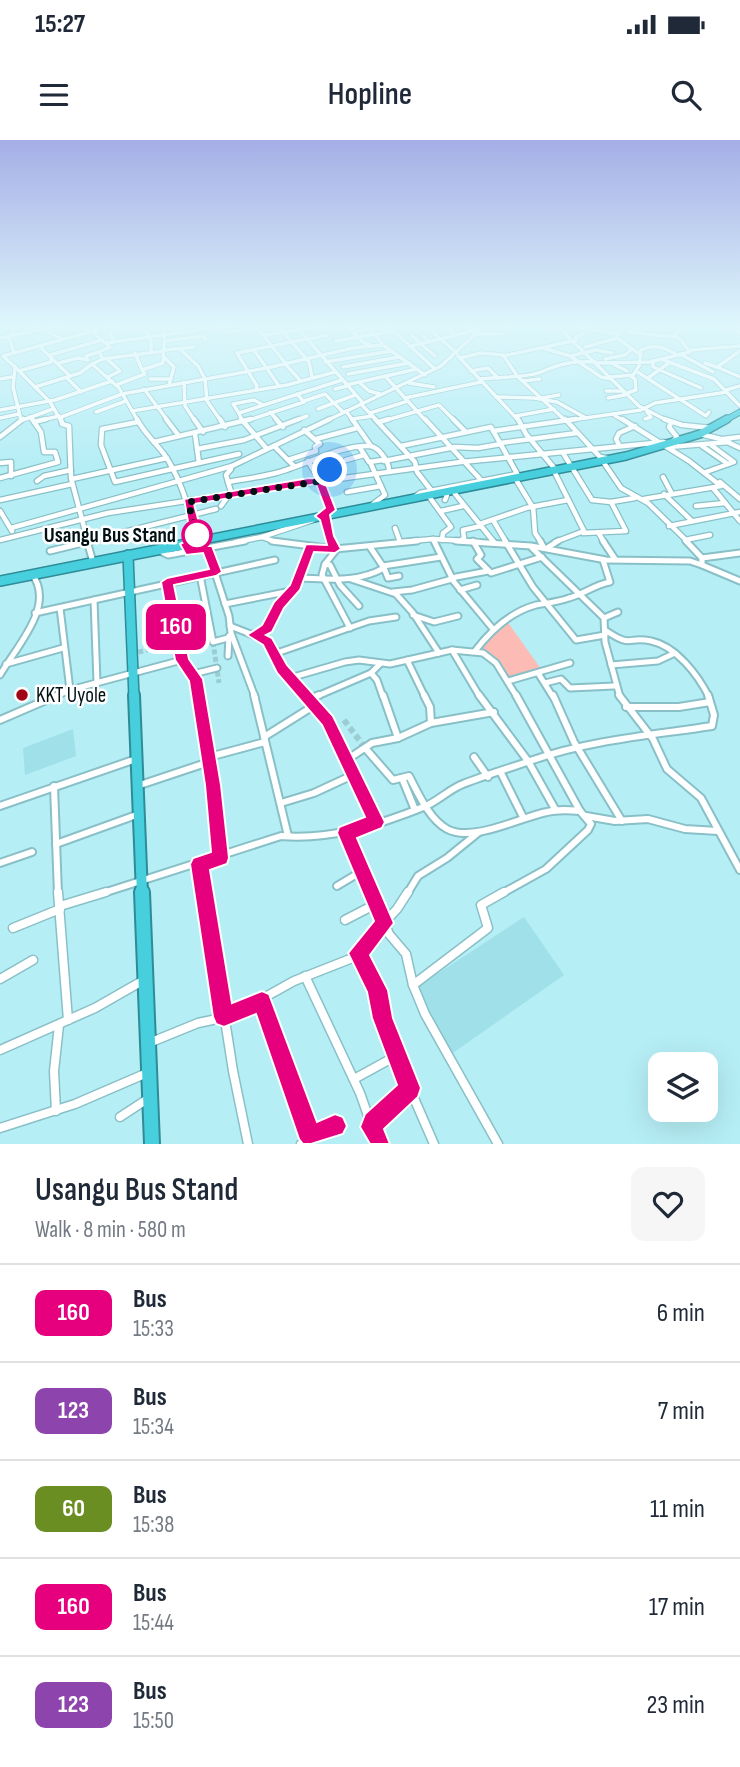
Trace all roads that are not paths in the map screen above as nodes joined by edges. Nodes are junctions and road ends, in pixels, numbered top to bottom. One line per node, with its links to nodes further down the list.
1 (14, 372): 36 (street)
2 (65, 372): 37 (street)
3 (84, 372): 30 (street)
4 (101, 372): 38 (street)
5 (118, 372): 38 (street)
6 (144, 372): 45 (street); 53 (street)
7 (172, 372): 45 (street)
8 (201, 372): 46 (street)
9 (248, 372): 46 (street); 79 (street)
10 (270, 372): 58 (street)
11 (293, 372): 49 (street)
12 (310, 372): 39 (street)
13 (335, 372): 39 (street); 41 (street)
14 (360, 372): 31 (street)
15 (403, 372): 34 (street)
16 (420, 372): 32 (street)
17 (430, 372): 32 (street)
18 (472, 372): 50 (street)
19 (492, 372): 42 (street)
20 (515, 372): 33 (street)
21 (542, 372): 33 (street)
22 (592, 372): 43 (street)
23 (605, 372): 43 (street)
24 (635, 372): 35 (street)
25 (637, 372): 48 (street)
26 (658, 372): 48 (street)
27 (665, 372): 65 (street)
28 (694, 372): 73 (street)
29 (21, 373): 36 (street); 61 (street)
30 (80, 373): 37 (street)
31 (348, 374): 41 (street)
32 (424, 375): 55 (street); 62 (street)
33 (517, 375): 40 (street); 51 (street)
34 (385, 376): 54 (street); 64 (street)
35 (631, 376): 43 (street); 75 (street)
36 (12, 377): 44 (street); 102 (street)
37 (69, 377): 61 (street); 69 (street)
38 (107, 377): 53 (street)
39 (312, 377): 49 (street)
40 (505, 377): 42 (street); 56 (street)
41 (341, 378): 59 (street); 77 (street)
42 (498, 378): 50 (street)
43 (611, 378): 75 (street)
44 (0, 379)
45 (170, 379): 57 (street)
46 (205, 379): 52 (street); 82 (street)
47 (540, 379): 51 (street)
48 (648, 379): 89 (street)
49 (300, 380): 58 (street)
50 (480, 381): 71 (street); 84 (street)
51 (523, 381): 86 (street)
52 (184, 382): 57 (street); 93 (street)
53 (114, 383): 63 (street); 76 (street)
54 (360, 383): 59 (street); 70 (street)
55 (408, 383): 62 (street); 64 (street)
56 (511, 384)
57 (168, 385): 66 (street); 74 (street)
58 (279, 386): 79 (street)
59 (346, 386): 67 (street); 80 (street)
60 (740, 386): 73 (street)
61 (35, 387): 91 (street)
62 (434, 387): 71 (street)
63 (93, 388): 69 (street); 90 (street)
64 (396, 388): 78 (street); 88 (street)
65 (701, 388)
66 (144, 389): 76 (street); 100 (street)
67 (334, 389)
68 (511, 390): 85 (street)
69 (81, 391): 91 (street)
70 (369, 391): 78 (street); 80 (street)
71 (437, 391): 88 (street)
72 (607, 391): 75 (street)
73 (726, 391): 89 (street); 101 (street)
74 (166, 393)
75 (624, 393): 87 (street); 103 (street)
76 (122, 394): 90 (street); 92 (street)
77 (297, 394): 94 (street); 99 (street)
78 (382, 394): 98 (street)
79 (255, 395): 82 (street); 97 (street); 99 (street)
80 (355, 395): 95 (street); 98 (street)
81 (559, 395): 86 (street)
82 (206, 397): 93 (street); 140 (street)
83 (231, 397): 97 (street)
84 (496, 397): 85 (street); 125 (street)
85 (517, 397): 96 (street)
86 (542, 398): 96 (street)
87 (608, 398)
88 (406, 399): 108 (street); 121 (street)
89 (678, 399): 103 (street); 114 (street)
90 (106, 400): 123 (street)
91 (48, 401): 102 (street); 104 (street)
92 (126, 401): 109 (street); 112 (street)
93 (184, 401): 100 (street); 148 (street)
94 (304, 401): 95 (street); 117 (street)
95 (334, 402): 105 (street); 110 (street)
96 (546, 402): 106 (street); 111 (street)
97 (233, 404): 116 (street)
98 (362, 404): 110 (street); 121 (street)
99 (262, 405): 116 (street); 117 (street)
100 (159, 406): 109 (street); 154 (street)
101 (740, 406)
102 (17, 407): 107 (street); 119 (street)
103 (645, 408): 120 (street); 122 (street); 130 (street)
104 (53, 409): 123 (street); 126 (street)
105 (318, 409)
106 (554, 409): 118 (street); 125 (street)
107 (0, 410)
108 (417, 410): 136 (street); 146 (street); 155 (street)
109 (132, 411): 134 (street)
110 (344, 411): 129 (street); 138 (street)
111 (573, 411): 118 (street); 128 (street)
112 (96, 412)
113 (662, 412): 120 (street)
114 (709, 412)
115 (740, 412): 144 (highway)
116 (239, 413): 135 (street)
117 (270, 413): 135 (street); 141 (street)
118 (559, 413): 132 (street)
119 (19, 414): 127 (street); 131 (street)
120 (654, 414): 137 (street)
121 (371, 415): 129 (street); 136 (street)
122 (611, 415): 128 (street); 139 (street)
123 (60, 416): 133 (street); 206 (street)
124 (307, 416): 141 (street)
125 (516, 416): 143 (street)
126 (30, 417): 131 (street); 133 (street)
127 (0, 418)
128 (586, 418): 132 (street)
129 (352, 419): 142 (street)
130 (645, 419)
131 (21, 420): 156 (street)
132 (567, 421): 143 (street); 149 (street)
133 (34, 422): 192 (street)
134 (138, 422): 161 (street); 202 (street)
135 (243, 422): 140 (street); 152 (street)
136 (379, 422): 168 (street)
137 (671, 423): 144 (street); 164 (street)
138 (317, 424): 145 (street); 153 (street)
139 (635, 426): 163 (street); 164 (street)
140 (225, 427): 148 (street)
141 (283, 427): 152 (street)
142 (358, 428): 153 (street); 167 (street)
143 (522, 428): 147 (street); 159 (street)
144 (711, 428): 151 (highway)
145 (304, 430): 158 (street); 166 (street)
146 (465, 431): 147 (street); 155 (street)
147 (493, 431): 162 (street)
148 (203, 432): 150 (street)
149 (577, 433): 159 (street); 175 (street)
150 (195, 434): 154 (street); 173 (street)
151 (700, 434): 160 (street); 164 (highway)
152 (256, 435): 173 (street); 174 (street)
153 (328, 435): 158 (street)
154 (179, 436): 161 (street)
155 (441, 436): 168 (street); 170 (street)
156 (0, 437)
157 (740, 437): 160 (street)
158 (316, 439): 188 (street)
159 (529, 439): 162 (street); 180 (street)
160 (726, 441): 165 (street); 172 (street)
161 (154, 442): 185 (street)
162 (500, 443): 170 (street); 186 (street)
163 (618, 445): 164 (street); 175 (street)
164 (664, 445): 169 (street); 187 (highway); 209 (street)
165 (711, 445): 169 (street); 197 (street)
166 (274, 446): 174 (street); 188 (street)
167 (372, 446): 171 (street); 190 (street)
168 (401, 446): 183 (street)
169 (702, 446): 181 (street)
170 (452, 447): 183 (street); 196 (street)
171 (360, 448): 182 (street); 191 (street)
172 (740, 448)
173 (197, 449): 194 (street)
174 (267, 449): 198 (street)
175 (593, 449): 176 (street); 187 (street)
176 (573, 451): 177 (street); 178 (street)
177 (555, 453): 178 (street); 180 (street)
178 (563, 453): 200 (street)
179 (239, 454): 194 (street)
180 (542, 454): 186 (street); 205 (street)
181 (715, 454): 184 (street); 197 (street)
182 (364, 455): 189 (street); 195 (street)
183 (409, 456): 190 (street); 201 (street)
184 (709, 456)
185 (167, 458): 202 (street); 203 (street)
186 (508, 458): 196 (street); 211 (street)
187 (604, 459): 200 (highway); 231 (street)
188 (288, 460): 199 (street)
189 (346, 460)
190 (384, 460): 195 (street); 207 (street)
191 (308, 461): 199 (street); 220 (street)
192 (58, 462): 206 (street); 210 (street)
193 (0, 463): 210 (street)
194 (199, 463): 203 (street)
195 (370, 463): 208 (street)
196 (467, 463): 201 (street); 217 (street)
197 (728, 464): 209 (street)
198 (232, 466): 215 (street); 222 (street)
199 (294, 466): 222 (street)
200 (573, 466): 205 (highway); 237 (street)
201 (417, 468): 207 (street); 228 (street)
202 (110, 469): 203 (street); 221 (street)
203 (172, 469): 215 (street)
204 (330, 469): 216 (street)
205 (554, 469): 211 (highway); 235 (street)
206 (69, 470): 219 (street); 221 (street)
207 (390, 470): 208 (street)
208 (374, 472): 212 (street); 223 (street)
209 (706, 472): 218 (street)
210 (11, 475): 214 (street)
211 (517, 476): 217 (street); 225 (highway); 241 (street)
212 (346, 477): 216 (street); 223 (street)
213 (663, 477): 227 (street)
214 (0, 478)
215 (178, 479): 236 (street); 245 (street)
216 (333, 479): 220 (street)
217 (481, 480): 228 (street)
218 (717, 480): 224 (street); 232 (street)
219 (37, 481)
220 (320, 481): 230 (street); 250 (street)
221 (72, 482): 233 (street); 245 (street)
222 (228, 482): 230 (street)
223 (381, 486): 239 (street)
224 (713, 488): 227 (street); 238 (street)
225 (452, 490): 226 (highway); 240 (street)
226 (443, 492): 228 (highway); 234 (street)
227 (671, 492): 229 (street)
228 (430, 493): 239 (highway); 246 (street)
229 (664, 494): 231 (street); 254 (street)
230 (229, 495): 236 (street); 243 (street)
231 (638, 499): 237 (street); 256 (street)
232 (740, 499)
233 (0, 500)
234 (445, 500)
235 (568, 500): 241 (street); 259 (street)
236 (188, 502): 249 (street); 252 (street)
237 (611, 502): 260 (street)
238 (725, 503): 242 (street); 248 (street)
239 (370, 506): 250 (highway)
240 (463, 506): 246 (street); 255 (street)
241 (532, 506): 251 (street); 280 (street)
242 (696, 506)
243 (218, 508): 249 (street)
244 (0, 511): 257 (street)
245 (79, 511): 252 (street); 257 (street)
246 (441, 511): 266 (street)
247 (740, 512): 248 (street)
248 (734, 514): 253 (street); 254 (street)
249 (192, 515): 268 (street); 269 (street)
250 (321, 516): 263 (street); 269 (highway); 281 (street)
251 (493, 520): 255 (street); 275 (street)
252 (83, 521): 262 (street); 268 (street)
253 (740, 521)
254 (692, 522): 256 (street)
255 (481, 525): 270 (street); 273 (street)
256 (669, 526): 267 (street)
257 (11, 528): 262 (street)
258 (395, 528): 272 (street)
259 (583, 533): 260 (street); 280 (street)
260 (599, 534): 289 (street)
261 (710, 535): 267 (street)
262 (14, 537): 265 (street)
263 (262, 537): 277 (street); 279 (street)
264 (433, 539): 266 (street); 272 (street); 286 (street)
265 (0, 540)
266 (442, 540): 270 (street)
267 (685, 540): 292 (street)
268 (88, 541): 283 (street); 293 (street)
269 (198, 541): 274 (highway)
270 (460, 541): 271 (street)
271 (473, 541): 273 (street); 297 (street)
272 (400, 542): 278 (street)
273 (494, 543): 275 (street)
274 (185, 544): 282 (highway); 284 (street)
275 (508, 544): 276 (street); 295 (street)
276 (531, 546): 280 (street); 287 (street)
277 (310, 547): 281 (street); 302 (street)
278 (370, 547): 281 (street); 296 (street)
279 (208, 548): 284 (street); 298 (street)
280 (546, 548): 288 (street)
281 (336, 549): 294 (street)
282 (159, 550): 284 (street); 290 (highway)
283 (50, 551)
284 (190, 552)
285 (740, 553): 292 (street)
286 (441, 557): 296 (street); 304 (street)
287 (542, 557): 295 (street); 315 (street)
288 (603, 559): 289 (street); 315 (street)
289 (615, 559): 292 (street)
290 (127, 560): 293 (highway); 311 (highway)
291 (275, 560): 298 (street)
292 (702, 561): 308 (street)
293 (93, 562): 299 (highway)
294 (325, 564): 303 (street); 305 (street)
295 (520, 566): 297 (street); 318 (street)
296 (384, 567): 301 (street); 306 (street)
297 (488, 570): 304 (street)
298 (216, 572): 300 (street); 317 (street)
299 (32, 574): 307 (highway); 322 (street)
300 (201, 575): 309 (street); 330 (street)
301 (400, 576)
302 (300, 578): 303 (street); 313 (street)
303 (323, 578): 305 (street); 327 (street)
304 (452, 578): 312 (street); 314 (street)
305 (337, 579): 306 (street); 319 (street)
306 (351, 579): 314 (street)
307 (0, 581)
308 (740, 581)
309 (167, 582): 311 (street); 339 (street)
310 (477, 584): 312 (street)
311 (128, 587): 316 (street); 346 (highway)
312 (460, 590): 328 (street)
313 (292, 592): 317 (street); 331 (street)
314 (393, 592): 323 (street)
315 (580, 592): 318 (street); 326 (street)
316 (94, 600): 320 (street); 354 (street)
317 (226, 604): 330 (street)
318 (545, 604): 328 (street); 329 (street)
319 (359, 606)
320 (60, 608): 322 (street); 332 (street)
321 (618, 612): 326 (street)
322 (35, 613): 342 (street)
323 (413, 615): 324 (street); 335 (street)
324 (458, 616)
325 (396, 617): 327 (street)
326 (604, 618): 329 (street)
327 (350, 628): 337 (street)
328 (493, 629): 334 (street)
329 (605, 632): 336 (street); 344 (street)
330 (230, 633): 331 (street); 338 (street); 366 (street)
331 (254, 635): 337 (street)
332 (63, 648): 342 (street); 356 (street)
333 (452, 650): 334 (street); 335 (street); 361 (street)
334 (475, 650): 352 (street)
335 (439, 653): 340 (street)
336 (675, 653): 344 (street); 358 (street)
337 (274, 654): 351 (street)
338 (228, 656)
339 (182, 660): 346 (street); 349 (street)
340 (407, 660): 343 (street); 363 (street)
341 (570, 663): 348 (street)
342 (6, 664): 350 (street)
343 (380, 664): 347 (street); 351 (street)
344 (611, 665): 355 (street)
345 (217, 668): 349 (street)
346 (132, 673): 354 (street); 371 (highway)
347 (371, 673): 357 (street); 365 (street)
348 (538, 673): 352 (street); 353 (street)
349 (193, 674): 373 (street)
350 (0, 675)
351 (290, 678): 357 (street)
352 (508, 681): 369 (street)
353 (545, 682): 355 (street); 367 (street)
354 (97, 683): 356 (street)
355 (614, 686): 360 (street)
356 (70, 690): 362 (street)
357 (310, 699): 359 (street)
358 (710, 702): 360 (street); 364 (street)
359 (315, 705): 366 (street); 372 (street)
360 (626, 707): 364 (street)
361 (494, 712): 363 (street); 374 (street)
362 (0, 720)
363 (431, 723): 365 (street)
364 (651, 736): 367 (street); 392 (street)
365 (398, 738): 368 (street)
366 (264, 740): 373 (street); 381 (street)
367 (578, 748): 369 (street); 389 (street)
368 (366, 749): 372 (street); 378 (street)
369 (549, 755): 374 (street); 386 (street)
370 (474, 757): 377 (street)
371 (136, 759): 379 (street); 380 (highway)
372 (348, 759): 376 (street)
373 (209, 760): 380 (street); 397 (street)
374 (528, 761): 375 (street); 385 (street)
375 (501, 773): 377 (street); 388 (street)
376 (355, 774): 381 (street); 390 (street)
377 (488, 777): 383 (street)
378 (402, 778): 383 (street); 384 (street)
379 (54, 786): 382 (street); 395 (street)
380 (137, 786): 387 (highway)
381 (281, 803): 394 (street)
382 (0, 806)
383 (425, 806): 384 (street); 391 (street)
384 (415, 810): 390 (street)
385 (555, 810): 386 (street); 388 (street)
386 (583, 813): 389 (street); 414 (street)
387 (139, 814): 395 (street); 402 (highway)
388 (523, 817): 391 (street)
389 (622, 821): 392 (street)
390 (376, 822): 393 (street)
391 (480, 831): 407 (street)
392 (718, 831): 400 (street)
393 (346, 833): 394 (street); 401 (street)
394 (288, 836): 397 (street)
395 (56, 844): 405 (street)
396 (32, 852): 398 (street)
397 (220, 858): 399 (street)
398 (0, 863)
399 (200, 864): 402 (street); 416 (street)
400 (740, 870)
401 (362, 871): 403 (street); 404 (street)
402 (140, 882): 405 (street); 413 (highway)
403 (337, 886)
404 (376, 904): 406 (street); 407 (street)
405 (60, 908): 408 (street); 417 (street)
406 (345, 920)
407 (385, 923): 409 (street); 414 (street)
408 (13, 928)
409 (358, 953): 411 (street); 420 (street)
410 (33, 960): 412 (street)
411 (305, 976): 415 (street); 422 (street)
412 (0, 979)
413 (144, 980): 417 (street); 418 (highway)
414 (413, 985): 436 (street)
415 (262, 1001): 416 (street); 430 (street)
416 (224, 1017): 418 (street); 432 (street)
417 (63, 1023): 419 (street); 425 (street)
418 (146, 1045): 421 (highway)
419 (0, 1050)
420 (396, 1056): 422 (street); 423 (street)
421 (147, 1073): 424 (highway); 425 (street)
422 (354, 1079): 428 (street)
423 (410, 1088): 428 (street); 435 (street)
424 (149, 1098): 426 (street); 431 (highway)
425 (56, 1111): 429 (street)
426 (120, 1118)
427 (335, 1126): 430 (street)
428 (372, 1127): 434 (street)
429 (0, 1128)
430 (311, 1139): 433 (street)
431 (152, 1144)
432 (248, 1144)
433 (302, 1144)
434 (378, 1144)
435 (434, 1144)
436 (498, 1144)

